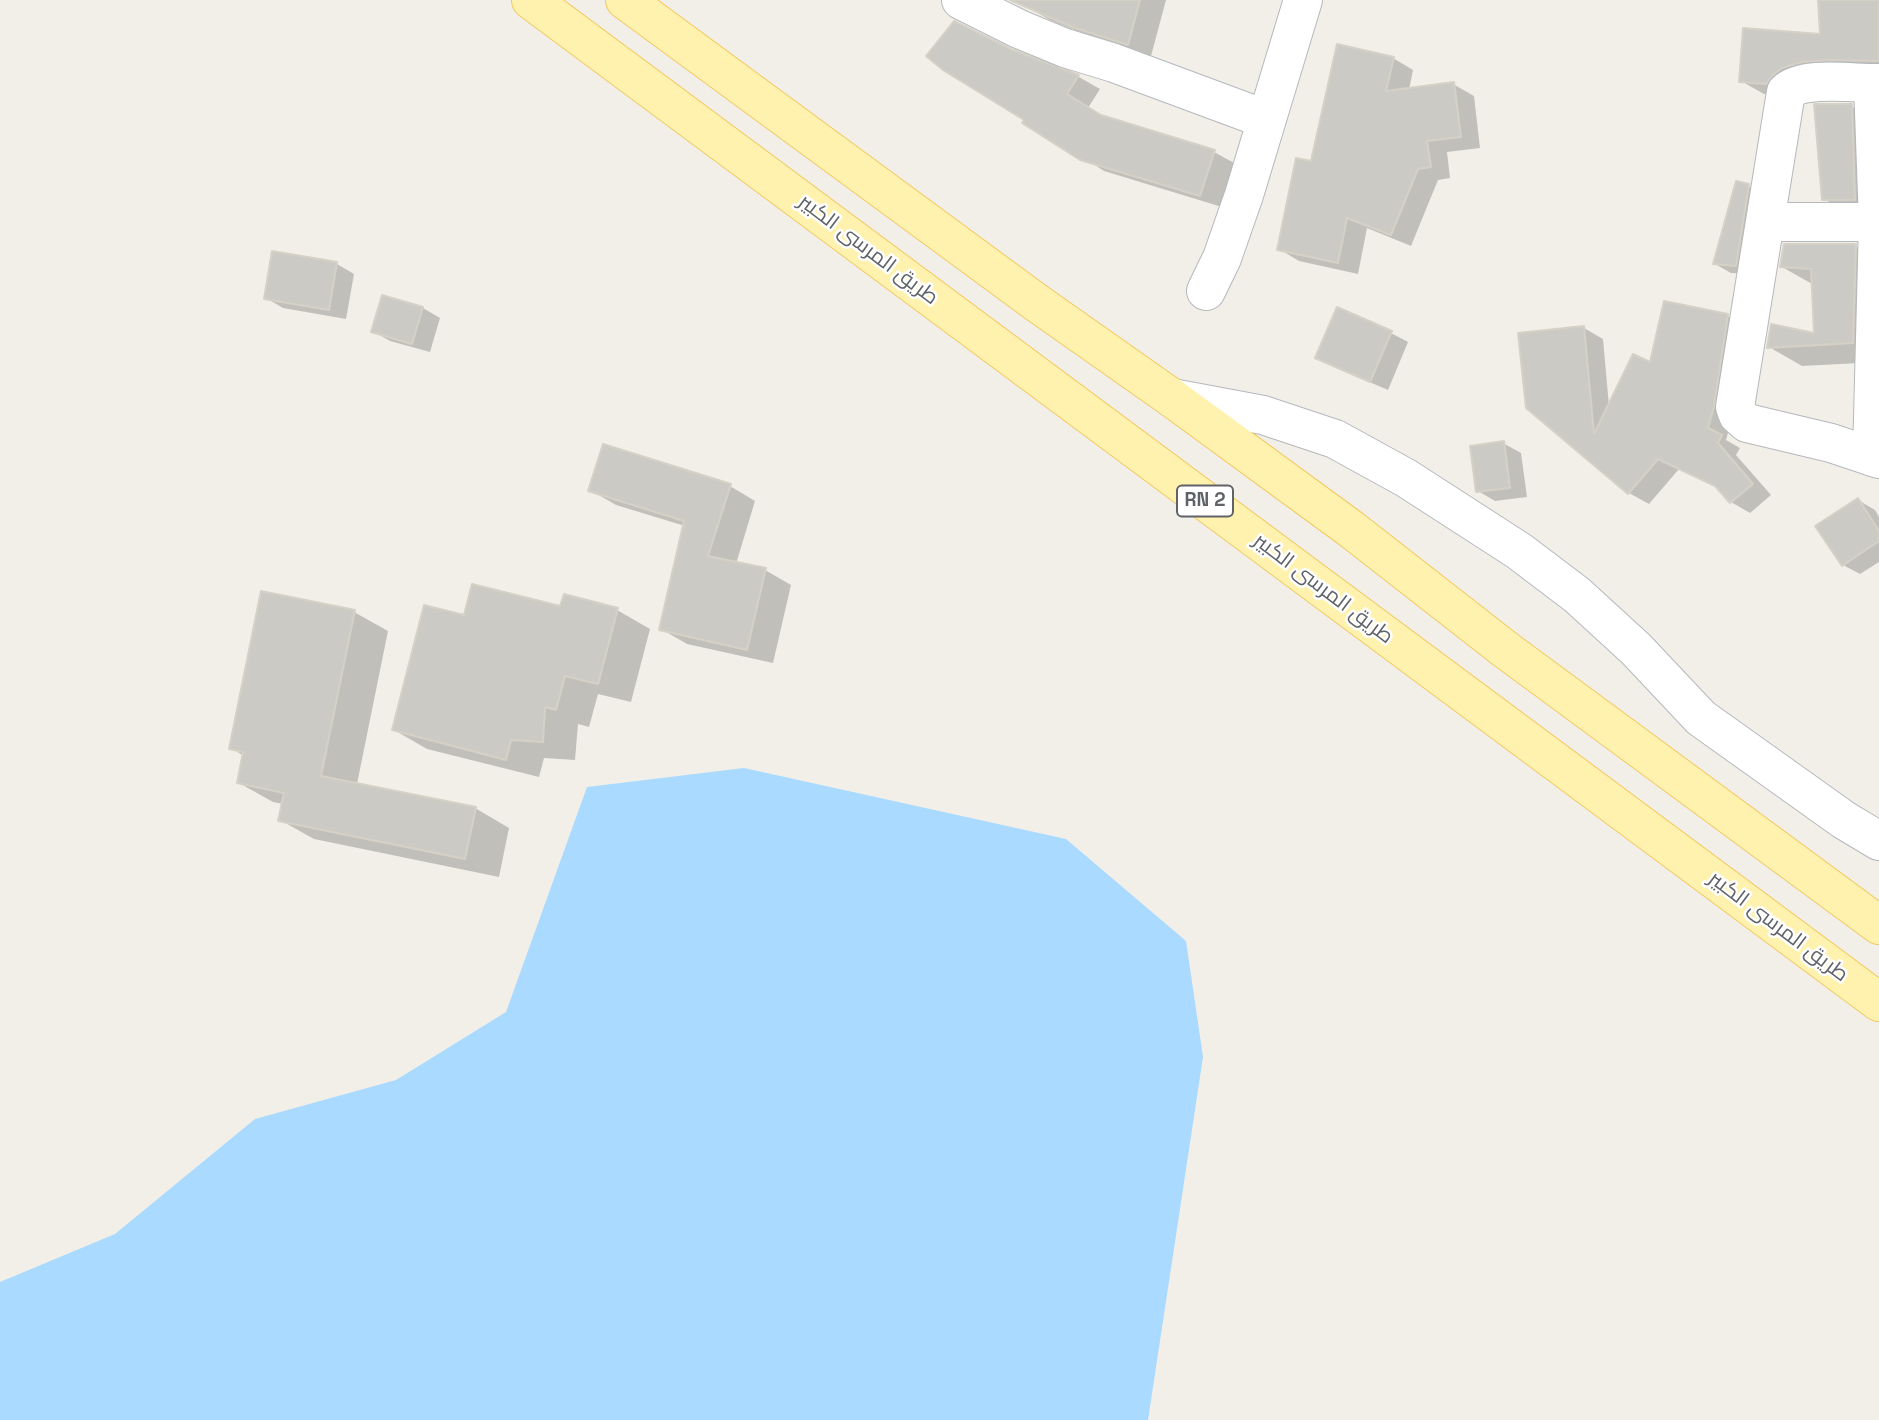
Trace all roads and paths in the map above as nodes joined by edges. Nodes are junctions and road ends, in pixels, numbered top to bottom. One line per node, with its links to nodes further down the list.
1 (531, 0): 15 (main road, طريق المرسى الكبير / RN 2)
2 (625, 0): 11 (main road)
3 (961, 0): 6 (street)
4 (1303, 0): 6 (street)
5 (1876, 83): 7 (street); 8 (street)
6 (1265, 118): 9 (street)
7 (1765, 222): 8 (street); 12 (street)
8 (1879, 222): 10 (street)
9 (1206, 291)
10 (1877, 370): 12 (street)
11 (1172, 398): 13 (street); 14 (main road)
12 (1876, 458)
13 (1879, 841)
14 (1879, 925)
15 (1879, 1002)

